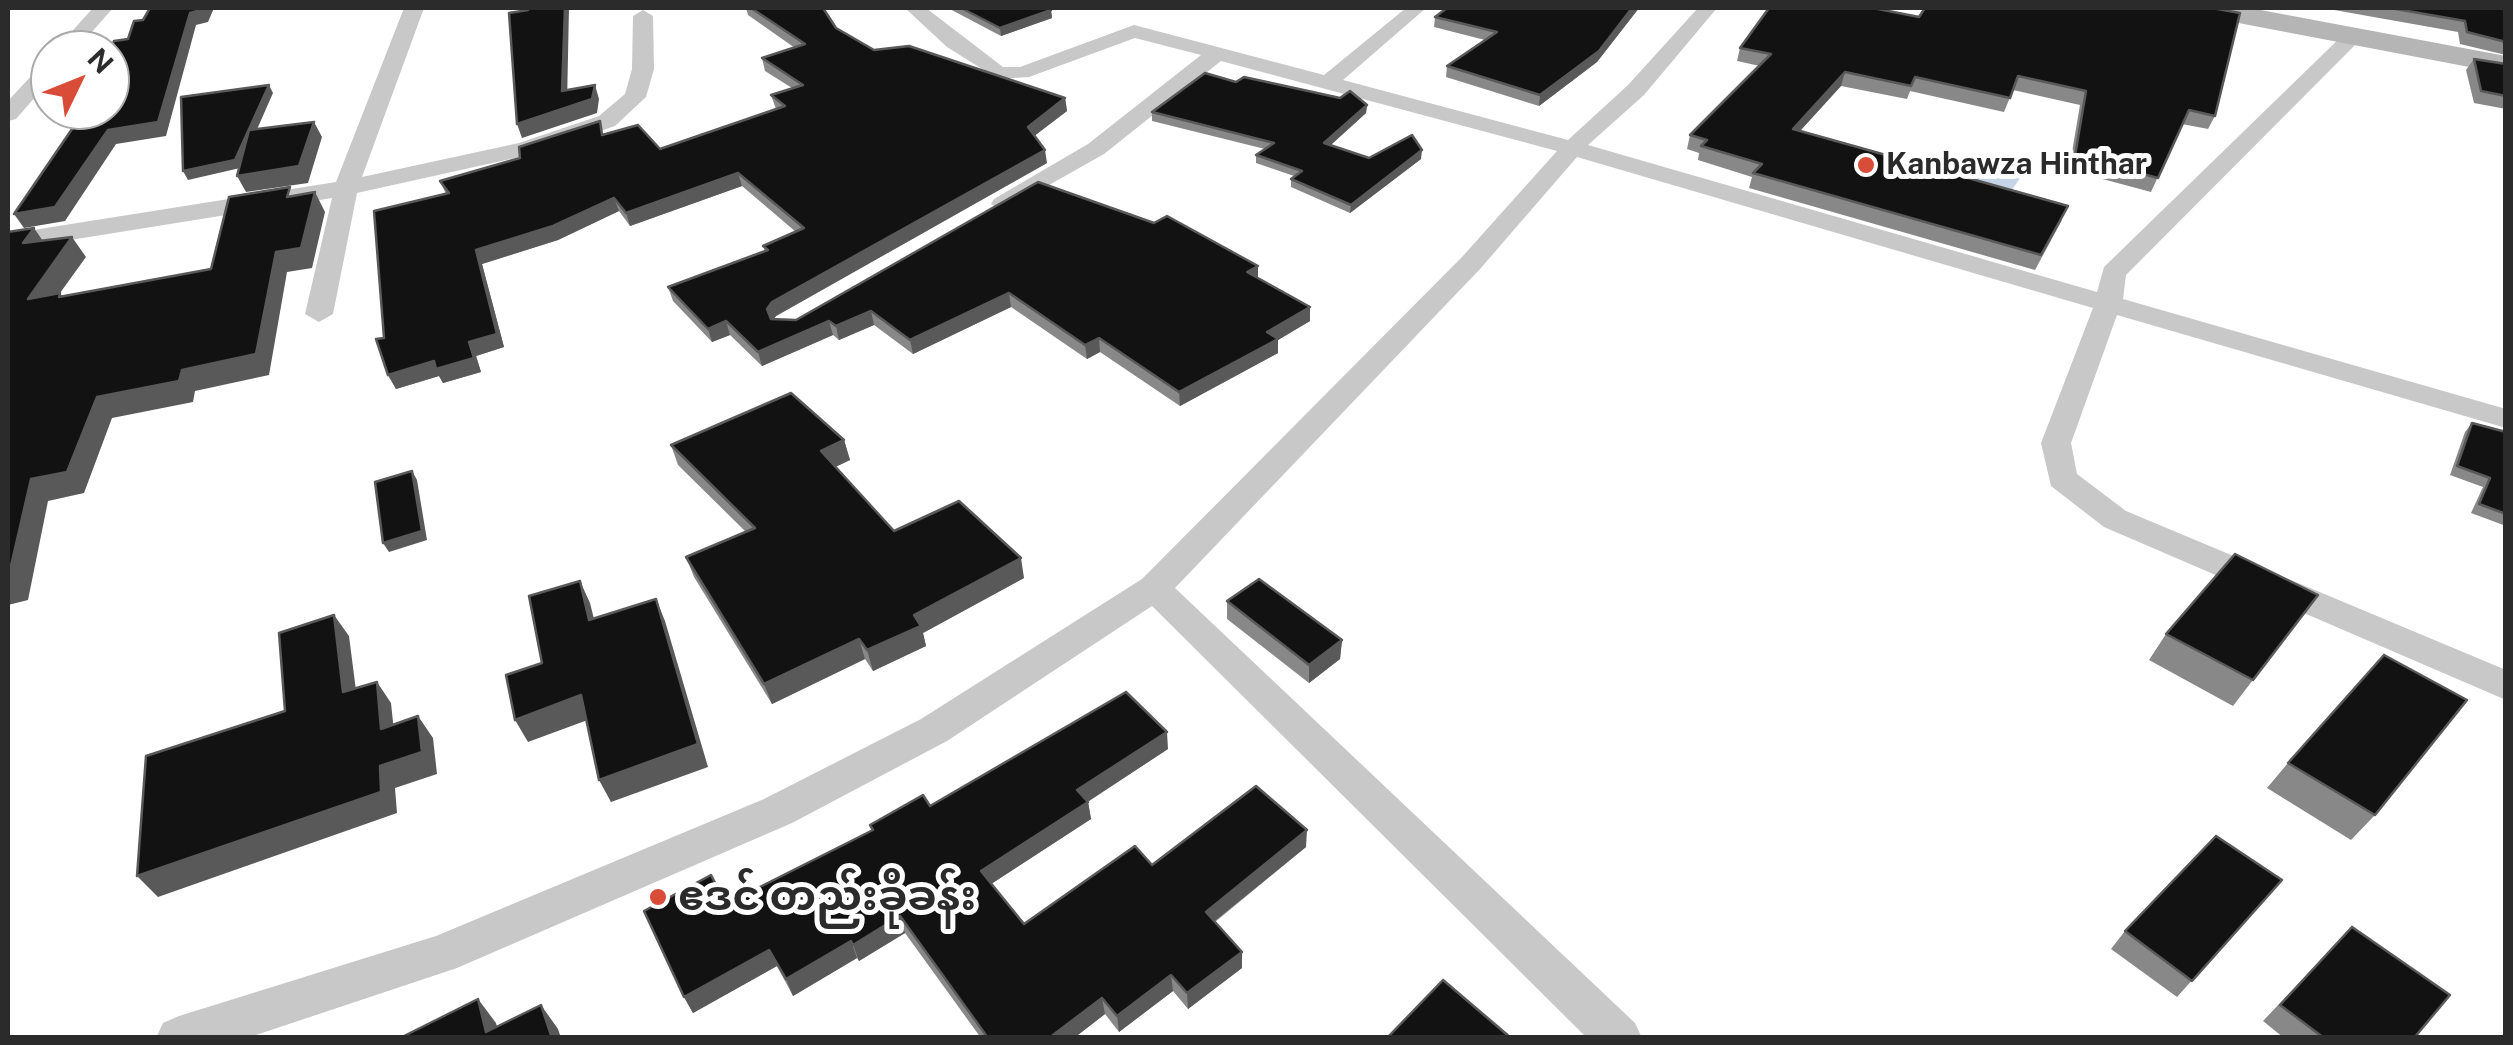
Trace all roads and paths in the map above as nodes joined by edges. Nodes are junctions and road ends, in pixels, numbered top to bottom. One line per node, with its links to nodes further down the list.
1 (103, 8): 8 (street)
2 (414, 8): 16 (street)
3 (916, 8): 10 (street)
4 (1417, 8): 12 (street)
5 (1708, 8): 15 (street)
6 (2206, 8): 9 (street)
7 (643, 16): 16 (street)
8 (83, 30)
9 (2354, 35): 11 (street); 19 (street)
10 (1216, 54): 12 (street); 17 (street)
11 (2506, 65)
12 (1325, 85): 15 (street)
13 (30, 89): 14 (street)
14 (8, 114)
15 (1572, 148): 19 (street); 22 (street)
16 (346, 188): 18 (street); 20 (street)
17 (980, 217)
18 (8, 242)
19 (2110, 301): 21 (street); 23 (street)
20 (319, 314)
21 (2506, 420)
22 (1154, 588): 24 (street); 25 (street)
23 (2506, 686)
24 (179, 1038)
25 (1619, 1038)

